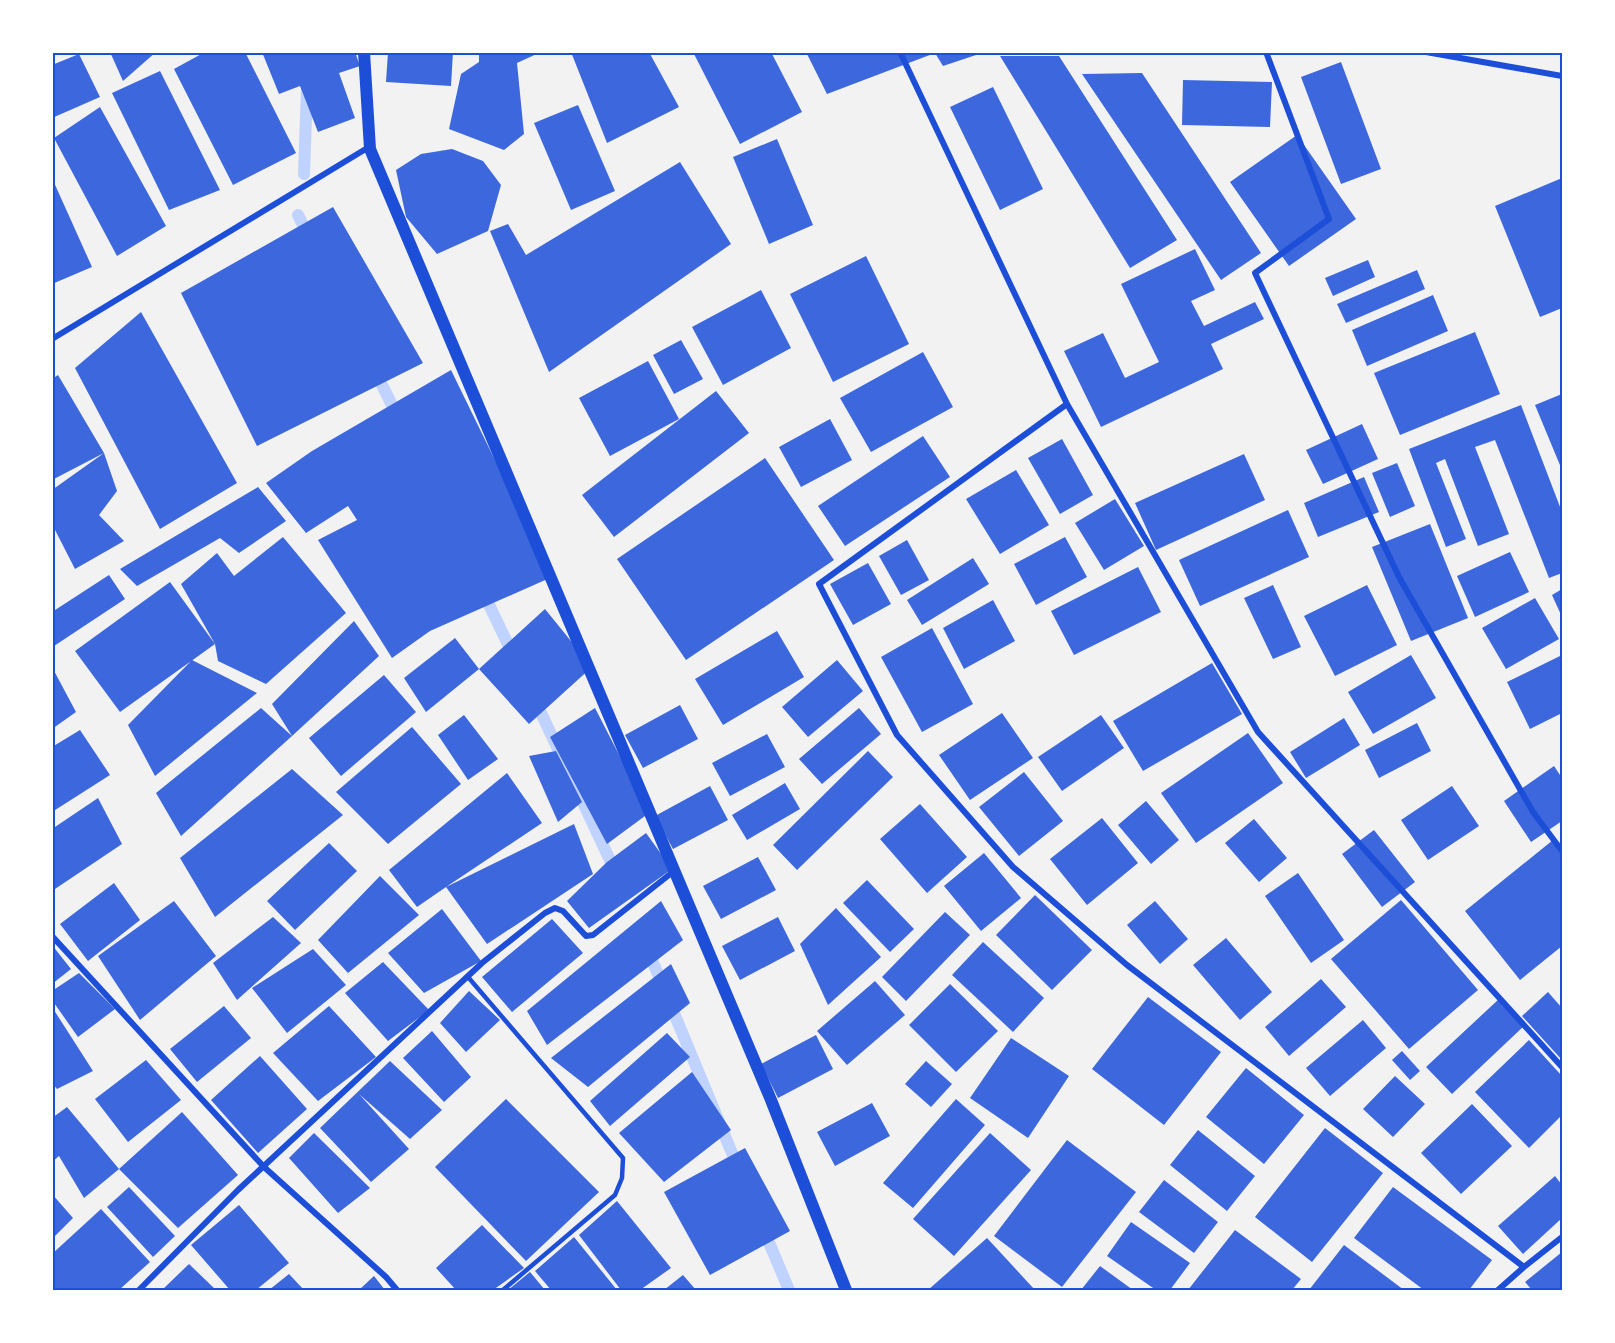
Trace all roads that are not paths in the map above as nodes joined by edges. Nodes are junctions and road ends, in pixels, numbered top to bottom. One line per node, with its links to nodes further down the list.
1 (364, 52): 6 (main road)
2 (900, 52): 8 (street)
3 (1266, 52): 9 (street)
4 (1426, 52): 5 (street)
5 (1563, 76)
6 (370, 149): 7 (street); 10 (main road)
7 (52, 339)
8 (1067, 404): 13 (street); 16 (street)
9 (1563, 851)
10 (674, 871): 12 (street); 20 (main road)
11 (52, 936): 14 (street)
12 (468, 977): 14 (street); 19 (lane)
13 (1563, 1067)
14 (264, 1167): 17 (street); 18 (street)
15 (1563, 1237): 16 (street)
16 (1524, 1267): 21 (street)
17 (139, 1290)
18 (397, 1290)
19 (503, 1290)
20 (846, 1290)
21 (1498, 1290)

